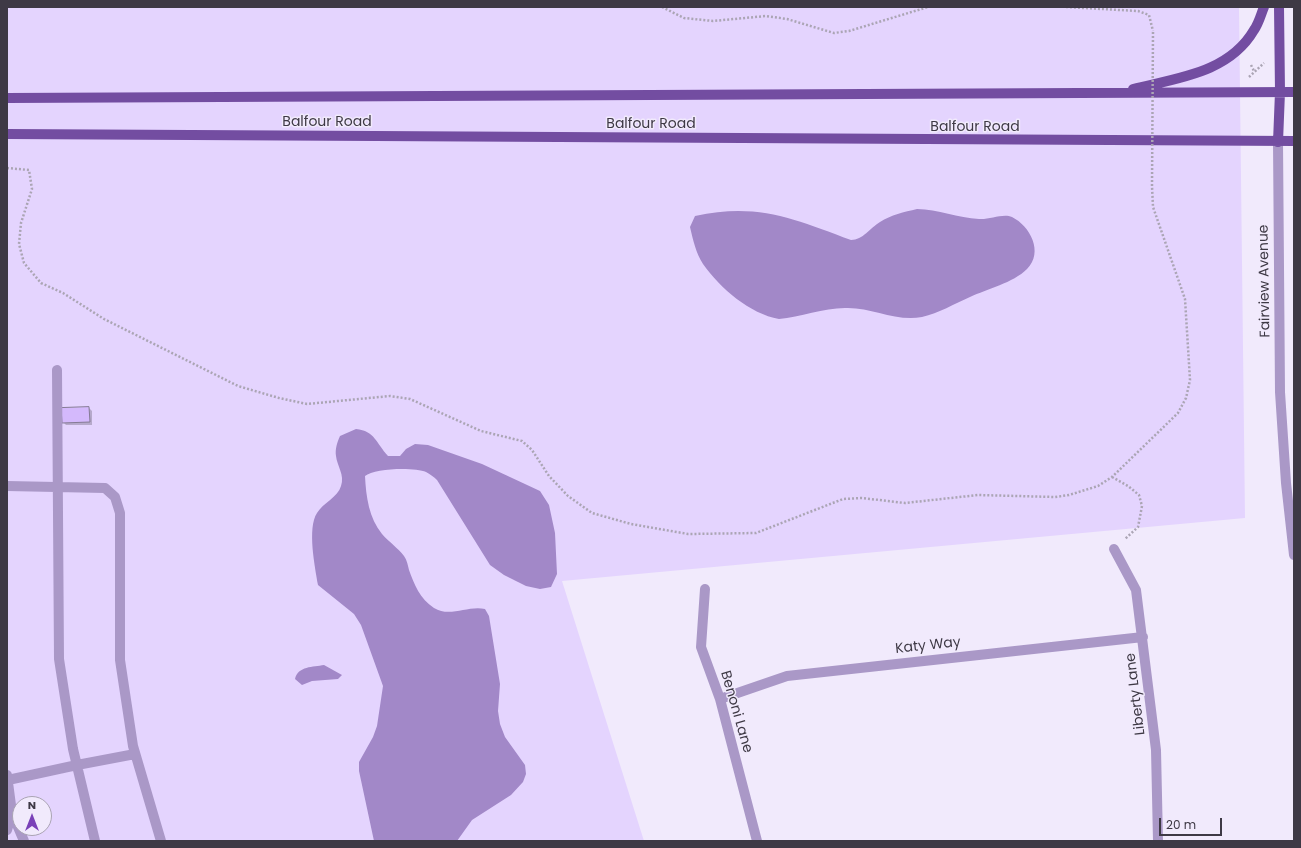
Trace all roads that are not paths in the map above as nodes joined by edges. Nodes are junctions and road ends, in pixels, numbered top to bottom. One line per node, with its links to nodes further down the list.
1 (1264, 7): 5 (main road)
2 (1279, 7): 3 (main road, Fairview Avenue)
3 (1280, 92): 4 (main road, Balfour Road); 5 (main road, Balfour Road); 9 (main road, Fairview Avenue)
4 (1294, 92)
5 (1118, 93): 6 (main road, Balfour Road)
6 (7, 98)
7 (7, 134): 9 (main road, Balfour Road)
8 (1294, 141): 9 (main road, Balfour Road)
9 (1278, 142): 11 (street, Fairview Avenue)
10 (57, 370): 13 (street)
11 (1290, 483): 15 (street, Fairview Avenue)
12 (7, 486): 13 (street)
13 (57, 487): 19 (street); 20 (street)
14 (1114, 549): 17 (street, Liberty Lane)
15 (1294, 555)
16 (705, 589): 18 (street, Benoni Lane)
17 (1143, 637): 18 (street, Katy Way); 27 (street, Liberty Lane)
18 (720, 700): 26 (street, Benoni Lane)
19 (135, 754): 20 (street); 25 (street)
20 (77, 764): 21 (street); 24 (street)
21 (7, 778): 22 (street)
22 (12, 813): 23 (street)
23 (7, 830)
24 (95, 841)
25 (161, 841)
26 (757, 841)
27 (1158, 841)

